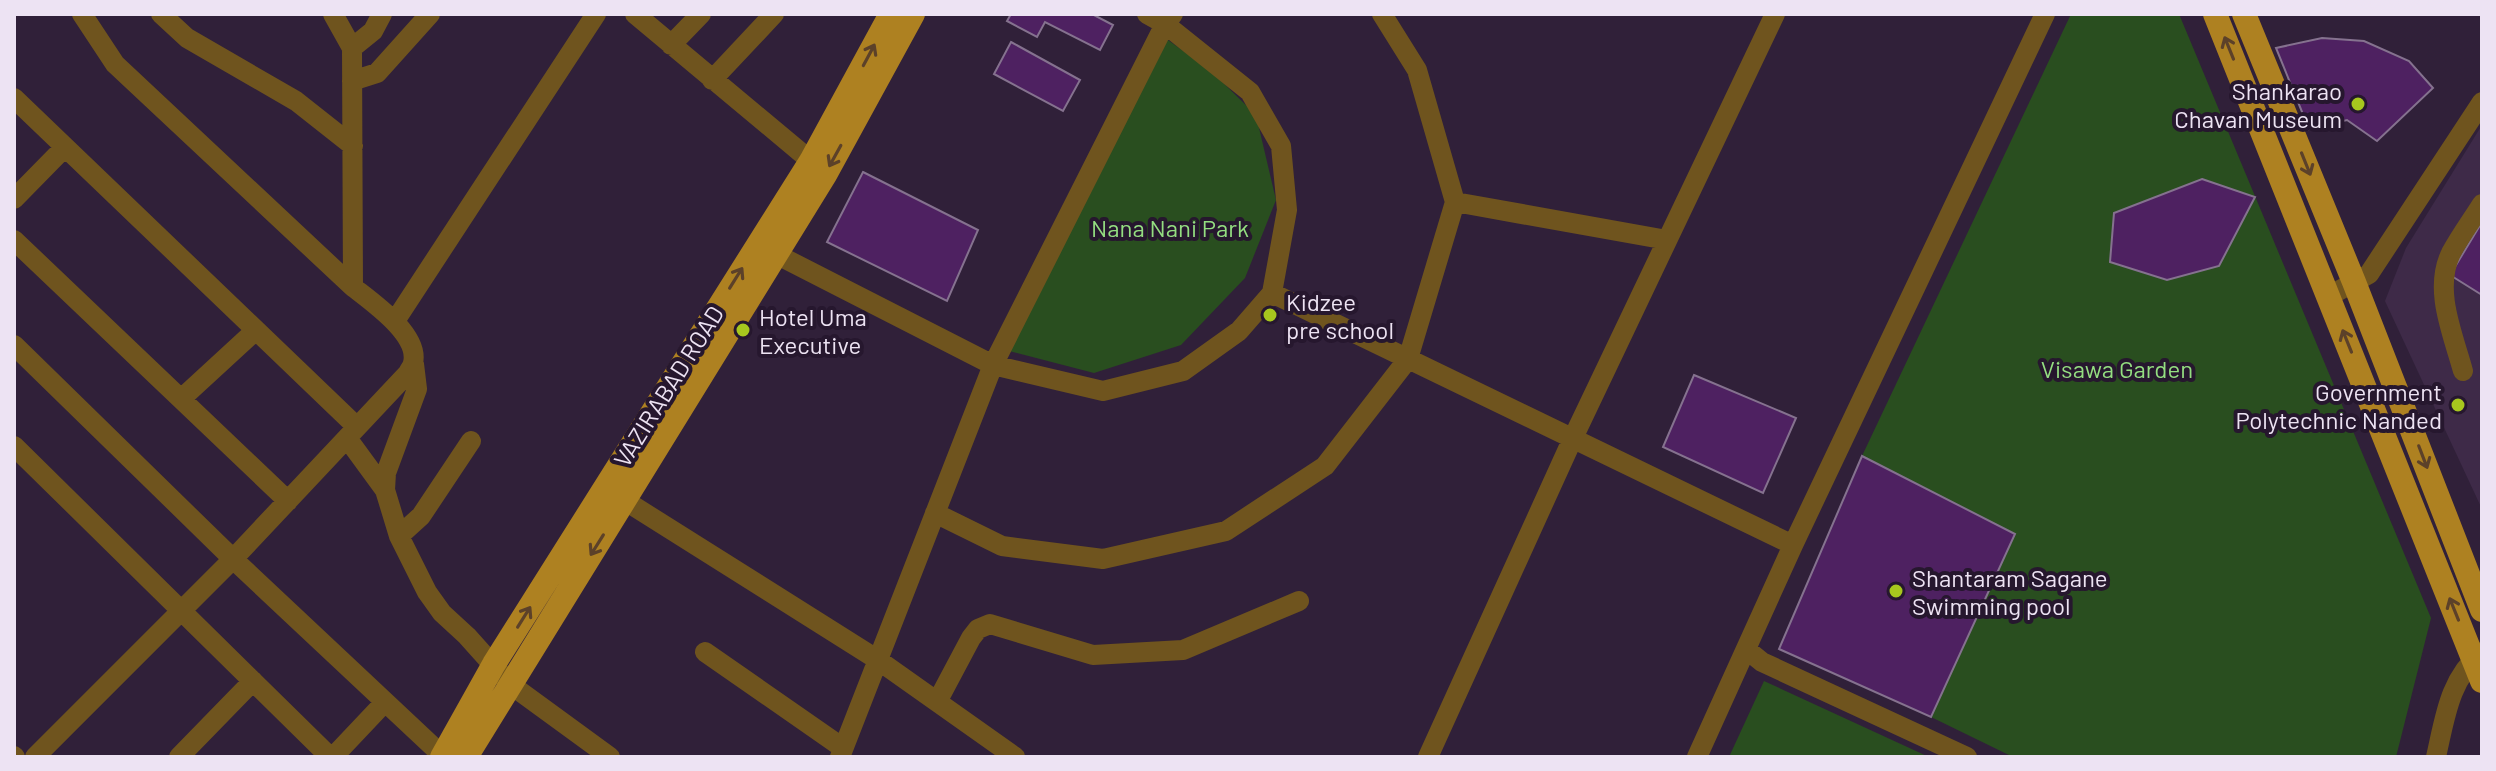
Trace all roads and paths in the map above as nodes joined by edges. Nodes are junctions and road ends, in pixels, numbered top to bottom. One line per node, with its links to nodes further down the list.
1 (82, 14): 34 (street)
2 (161, 14): 24 (street)
3 (333, 14): 19 (street)
4 (382, 14): 19 (street)
5 (430, 14): 21 (street)
6 (596, 14): 37 (street)
7 (701, 14): 18 (street)
8 (774, 14): 20 (street)
9 (891, 14): 26 (main road, VAZIRABAD ROAD, one-way to 9)
10 (913, 14): 32 (main road, VAZIRABAD ROAD, one-way to 32)
11 (1382, 14): 28 (street)
12 (1775, 14): 31 (street)
13 (2045, 14): 54 (street)
14 (2215, 14): 36 (main road, one-way to 14)
15 (2244, 14): 33 (main road, one-way to 33)
16 (640, 16): 18 (street)
17 (1162, 17): 35 (street); 42 (street)
18 (671, 45): 20 (street)
19 (352, 48): 21 (street)
20 (712, 80): 26 (street)
21 (352, 81): 24 (street)
22 (14, 98): 25 (street)
23 (2482, 102): 33 (street)
24 (353, 146): 34 (street)
25 (65, 147): 27 (street); 38 (street)
26 (811, 161): 32 (main road, VAZIRABAD ROAD)
27 (14, 199)
28 (1455, 202): 31 (street); 40 (street)
29 (2482, 204): 43 (street)
30 (14, 240): 44 (street)
31 (1667, 240): 46 (street)
32 (767, 250): 42 (street); 50 (main road, VAZIRABAD ROAD); 62 (main road, VAZIRABAD ROAD, one-way to 32)
33 (2354, 282): 36 (street); 58 (main road, one-way to 58)
34 (353, 287): 37 (street)
35 (1272, 293): 40 (street); 42 (street)
36 (2329, 296): 63 (main road, one-way to 36)
37 (395, 321): 41 (street)
38 (256, 330): 44 (street); 45 (street)
39 (14, 345): 55 (street)
40 (1408, 359): 46 (street); 52 (street)
41 (414, 364): 45 (street); 49 (street)
42 (993, 365): 52 (street)
43 (2463, 371)
44 (181, 399): 51 (street)
45 (352, 432): 49 (street); 51 (street)
46 (1573, 438): 54 (street); 76 (street)
47 (471, 441): 53 (street)
48 (14, 446): 57 (street)
49 (385, 490): 53 (street)
50 (624, 500): 61 (street); 65 (main road, VAZIRABAD ROAD, one-way to 65)
51 (288, 501): 55 (street)
52 (935, 513): 61 (street)
53 (399, 536): 62 (street)
54 (1793, 545): 59 (street)
55 (233, 559): 57 (street); 66 (street)
56 (1299, 601): 67 (street)
57 (182, 610): 64 (street); 69 (street)
58 (2482, 610)
59 (1746, 649): 77 (street); 78 (street)
60 (705, 652): 68 (street)
61 (878, 660): 67 (street); 68 (street)
62 (494, 664): 65 (street); 72 (main road, VAZIRABAD ROAD)
63 (2479, 664): 79 (street)
64 (253, 681): 70 (street); 71 (street)
65 (510, 684): 73 (main road, VAZIRABAD ROAD); 74 (street)
66 (385, 702): 71 (street); 72 (street)
67 (937, 702): 75 (street)
68 (841, 753)
69 (35, 757)
70 (179, 757)
71 (332, 757)
72 (443, 757)
73 (466, 757)
74 (610, 757)
75 (1015, 757)
76 (1428, 757)
77 (1697, 757)
78 (1967, 757)
79 (2436, 757)

